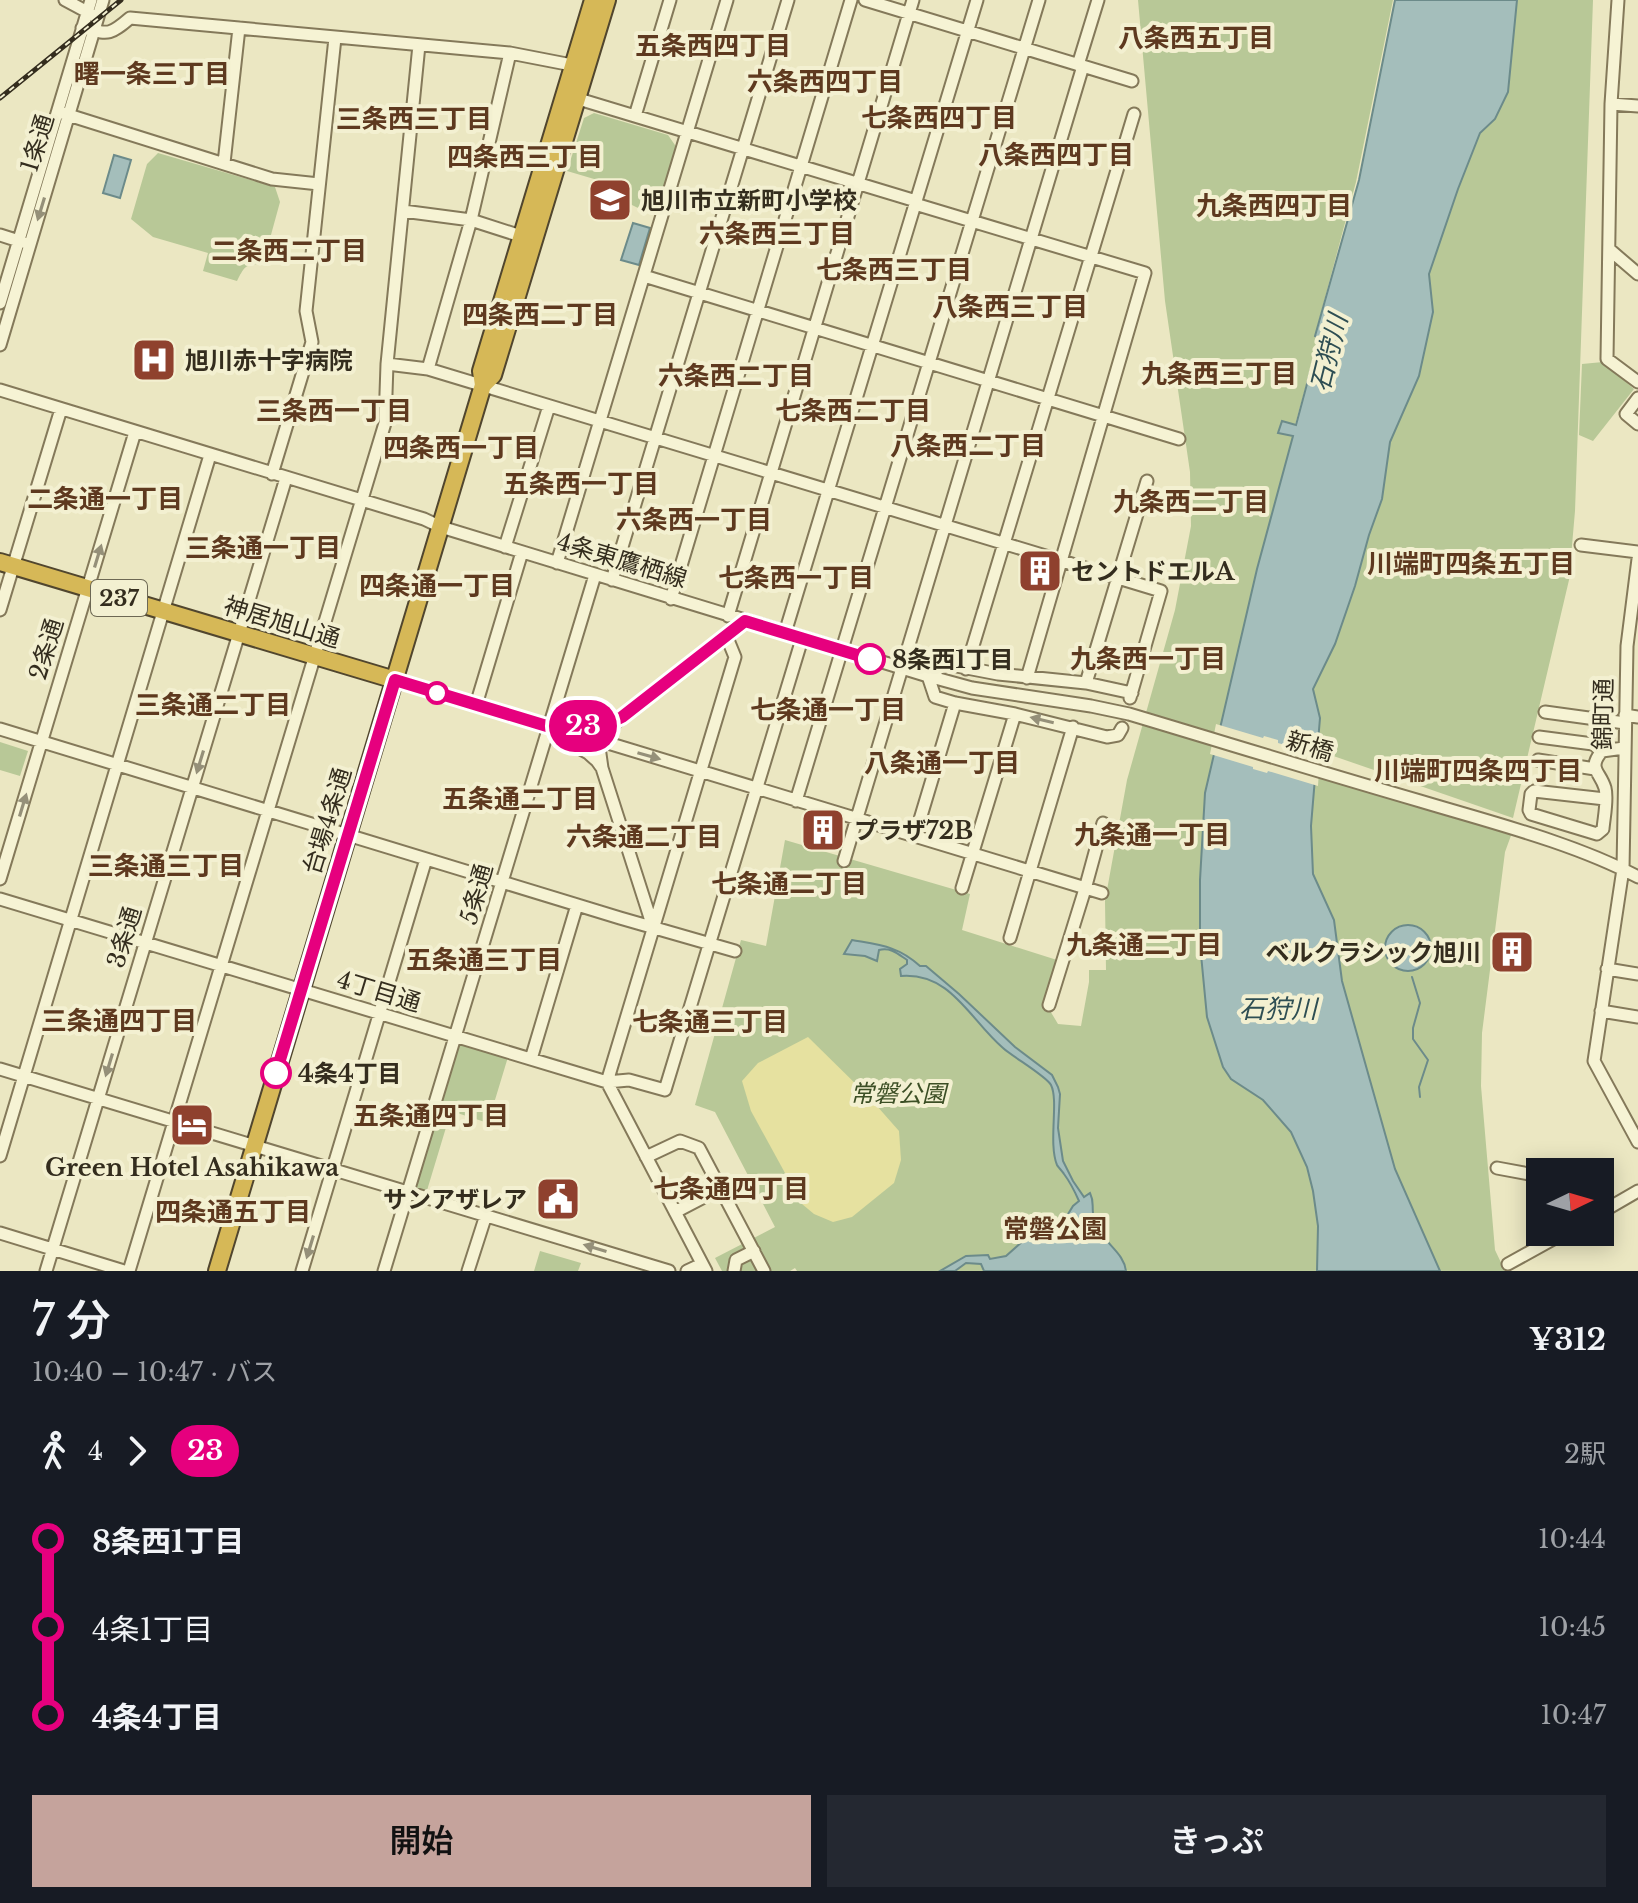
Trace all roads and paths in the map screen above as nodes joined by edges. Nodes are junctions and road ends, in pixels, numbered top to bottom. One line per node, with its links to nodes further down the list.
1 (65, 0): 15 (street)
2 (103, 0): 15 (street, 1条通)
3 (593, 0): 24 (highway, 台場4条通)
4 (607, 0): 24 (highway, 台場4条通)
5 (670, 0): 32 (street)
6 (727, 0): 33 (street)
7 (788, 0): 34 (street)
8 (851, 0): 36 (street)
9 (865, 0): 16 (street)
10 (913, 0): 16 (street)
11 (977, 0): 19 (street)
12 (1039, 0): 22 (street)
13 (1098, 0): 25 (street)
14 (1618, 0): 28 (street)
15 (92, 10): 18 (street, 1条通)
16 (909, 13): 19 (street); 37 (street)
17 (239, 28): 18 (street); 20 (street); 35 (street)
18 (88, 29): 30 (street, 1条通)
19 (968, 31): 22 (street); 39 (street)
20 (335, 38): 21 (street); 38 (street)
21 (419, 45): 23 (street); 40 (street)
22 (1024, 49): 25 (street); 42 (street)
23 (510, 53): 24 (street); 41 (street)
24 (580, 66): 27 (highway, 台場4条通)
25 (1080, 66): 26 (street); 45 (street)
26 (1132, 81)
27 (570, 97): 32 (street); 44 (highway, 台場4条通)
28 (1611, 104): 29 (street); 47 (street)
29 (1638, 106)
30 (63, 113): 35 (street); 46 (street, 1条通)
31 (1134, 114): 48 (street)
32 (635, 116): 33 (street)
33 (688, 131): 34 (street); 50 (street)
34 (744, 148): 36 (street); 51 (street)
35 (224, 163): 38 (street)
36 (801, 166): 37 (street); 53 (street)
37 (858, 183): 39 (street); 54 (street)
38 (319, 184): 77 (street)
39 (916, 202): 42 (street); 56 (street)
40 (403, 211): 41 (street); 58 (street)
41 (471, 220): 44 (street); 59 (street)
42 (972, 220): 45 (street); 57 (street)
43 (0, 235): 46 (street)
44 (528, 238): 62 (highway, 台場4条通)
45 (1031, 239): 48 (street); 60 (street)
46 (24, 242): 52 (street, 1条通); 55 (street, 1条通)
47 (1610, 250): 49 (street); 61 (street)
48 (1091, 255): 65 (street); 68 (street)
49 (1638, 274)
50 (644, 276): 51 (street); 69 (street)
51 (699, 293): 53 (street); 72 (street)
52 (0, 303)
53 (757, 310): 54 (street); 75 (street)
54 (814, 328): 56 (street); 76 (street)
55 (0, 345)
56 (872, 346): 57 (street); 80 (street)
57 (929, 363): 60 (street); 82 (street)
58 (387, 364): 59 (street); 81 (street)
59 (428, 369): 62 (street)
60 (988, 381): 65 (street); 83 (street)
61 (1638, 382)
62 (483, 385): 66 (street); 84 (highway, 台場4条通)
63 (0, 390): 67 (street, 4条東鷹栖線)
64 (1638, 398): 70 (street)
65 (1047, 399): 68 (street); 85 (street)
66 (549, 406): 69 (street); 87 (street)
67 (61, 409): 71 (street, 4条東鷹栖線); 93 (street)
68 (1103, 416): 73 (street); 91 (street)
69 (600, 421): 72 (street); 92 (street)
70 (1638, 424)
71 (135, 432): 74 (street, 4条東鷹栖線); 97 (street, 2条通, one-way to 71)
72 (655, 438): 75 (street); 96 (street)
73 (1179, 439)
74 (210, 455): 77 (street, 4条東鷹栖線); 100 (street)
75 (713, 455): 76 (street); 98 (street)
76 (771, 473): 80 (street); 101 (street)
77 (272, 474): 78 (street, 4条東鷹栖線)
78 (286, 478): 81 (street, 4条東鷹栖線); 104 (street, 3条通)
79 (1147, 481): 95 (street)
80 (828, 490): 82 (street); 103 (street)
81 (362, 500): 84 (street, 4条東鷹栖線); 109 (street)
82 (885, 508): 83 (street); 108 (street)
83 (944, 525): 85 (street); 110 (street)
84 (441, 527): 87 (street, 4条東鷹栖線); 114 (highway, 台場4条通)
85 (1004, 544): 91 (street); 111 (street)
86 (1581, 545): 89 (street)
87 (505, 547): 88 (street, 4条東鷹栖線)
88 (522, 552): 92 (street, 4条東鷹栖線); 117 (street)
89 (1638, 552)
90 (1638, 559): 107 (street, 錦町通)
91 (1061, 561): 95 (street); 113 (street)
92 (557, 563): 94 (street, 4条東鷹栖線)
93 (7, 564): 97 (highway, 神居旭山通 / 237); 99 (street)
94 (595, 575): 96 (street, 4条東鷹栖線); 125 (street, 5条通)
95 (1119, 578): 115 (street); 115 (street)
96 (612, 580): 98 (street, 4条東鷹栖線)
97 (88, 588): 100 (highway, 神居旭山通 / 237); 131 (street, 2条通)
98 (671, 599): 101 (street, 4条東鷹栖線)
99 (0, 610)
100 (163, 611): 104 (highway, 神居旭山通 / 237); 136 (street)
101 (728, 616): 102 (street, 4条東鷹栖線)
102 (745, 621): 103 (street, 4条東鷹栖線); 105 (street)
103 (785, 633): 106 (street, 4条東鷹栖線)
104 (239, 634): 109 (highway, 神居旭山通 / 237); 140 (street, 3条通, one-way to 140)
105 (726, 635): 120 (street); 139 (street)
106 (802, 639): 108 (street, 4条東鷹栖線); 141 (street)
107 (1632, 647): 122 (street, 錦町通)
108 (842, 651): 110 (street, 4条東鷹栖線); 143 (street)
109 (315, 656): 114 (highway, 神居旭山通 / 237); 144 (street)
110 (901, 668): 112 (street, 4条東鷹栖線); 145 (street)
111 (966, 669): 112 (street); 113 (street)
112 (928, 676): 116 (street); 123 (street, 4条東鷹栖線)
113 (1027, 678): 115 (street)
114 (395, 680): 117 (street, 神居旭山通); 147 (highway, 台場4条通)
115 (1086, 683)
116 (955, 703): 119 (street); 148 (street)
117 (476, 705): 125 (street, 神居旭山通)
118 (1545, 712): 122 (street)
119 (1015, 714): 126 (street, one-way to 119); 149 (street)
120 (622, 717): 124 (street, 神居旭山通); 130 (street)
121 (1638, 717): 122 (street)
122 (1625, 719): 133 (street, 錦町通)
123 (1163, 724): 152 (street, 新橋)
124 (583, 726): 125 (street, 神居旭山通); 130 (street)
125 (550, 727): 132 (street, 神居旭山通); 156 (street, 5条通)
126 (1073, 727): 128 (street); 153 (street)
127 (0, 729): 131 (street)
128 (1120, 731)
129 (1539, 737): 134 (street)
130 (598, 740): 132 (street); 137 (street); 139 (street, one-way to 139)
131 (42, 741): 136 (street); 155 (street, 2条通, one-way to 131)
132 (577, 747): 137 (street, 神居旭山通)
133 (1624, 748): 134 (street); 152 (street, 錦町通)
134 (1602, 751): 138 (street)
135 (1538, 760): 138 (street)
136 (117, 765): 140 (street); 162 (street)
137 (602, 768): 163 (street)
138 (1595, 769): 142 (street)
139 (701, 771): 141 (street); 163 (street)
140 (192, 788): 144 (street); 165 (street, 3条通)
141 (756, 788): 143 (street); 166 (street)
142 (1605, 799): 142 (street)
143 (796, 801): 145 (street)
144 (268, 810): 147 (street); 168 (street)
145 (857, 818): 148 (street); 151 (street)
146 (1103, 823): 158 (street)
147 (348, 836): 150 (street); 171 (highway, 台場4条通)
148 (915, 836): 149 (street)
149 (972, 854): 153 (street); 157 (street)
150 (426, 859): 156 (street); 174 (street)
151 (844, 861)
152 (1623, 869): 154 (street); 169 (street, 錦町通)
153 (1030, 872): 158 (street); 164 (street)
154 (1638, 877)
155 (0, 879)
156 (502, 882): 161 (street); 176 (street, 5条通)
157 (962, 888)
158 (1085, 889): 159 (street); 172 (street)
159 (1102, 893)
160 (0, 899): 162 (street, 4丁目通)
161 (577, 905): 163 (street); 177 (street)
162 (71, 921): 165 (street, 4丁目通); 179 (street)
163 (653, 927): 166 (street); 180 (street)
164 (1010, 938)
165 (145, 943): 168 (street, 4丁目通); 181 (street, 3条通, one-way to 181)
166 (709, 943): 167 (street); 180 (street, 4丁目通)
167 (735, 951)
168 (221, 966): 171 (street, 4丁目通); 182 (street)
169 (1607, 969): 170 (street); 173 (street, 錦町通)
170 (1638, 974)
171 (301, 990): 174 (street, 4丁目通); 184 (highway, 台場4条通)
172 (1049, 1005)
173 (1601, 1011): 175 (street); 183 (street, 錦町通)
174 (380, 1014): 176 (street, 4丁目通); 188 (street)
175 (1638, 1017)
176 (456, 1037): 177 (street, 4丁目通); 192 (street, 5条通)
177 (531, 1059): 180 (street, 4丁目通)
178 (0, 1069): 179 (street)
179 (24, 1077): 181 (street); 185 (street)
180 (607, 1082): 186 (street)
181 (98, 1099): 182 (street); 198 (street, 3条通)
182 (175, 1122): 184 (street); 203 (street)
183 (1638, 1142)
184 (255, 1146): 188 (street); 204 (highway, 台場4条通)
185 (0, 1156)
186 (646, 1157): 190 (street); 194 (street)
187 (1497, 1168): 189 (street)
188 (333, 1169): 192 (street); 205 (street, one-way to 205)
189 (1526, 1173)
190 (721, 1188): 194 (street); 199 (street)
191 (1638, 1191): 193 (street)
192 (408, 1192): 195 (street); 206 (street, 5条通)
193 (1614, 1204)
194 (675, 1212): 201 (street)
195 (486, 1215): 207 (street); 208 (street, one-way to 195)
196 (0, 1233): 198 (street)
197 (1541, 1246): 200 (street)
198 (53, 1250): 202 (street, 3条通); 203 (street)
199 (754, 1251): 210 (street); 211 (street)
200 (1508, 1264)
201 (704, 1267): 209 (street)
202 (46, 1271)
203 (127, 1271)
204 (217, 1271)
205 (302, 1271)
206 (384, 1271)
207 (468, 1271)
208 (669, 1271)
209 (687, 1271)
210 (734, 1271)
211 (764, 1271)

